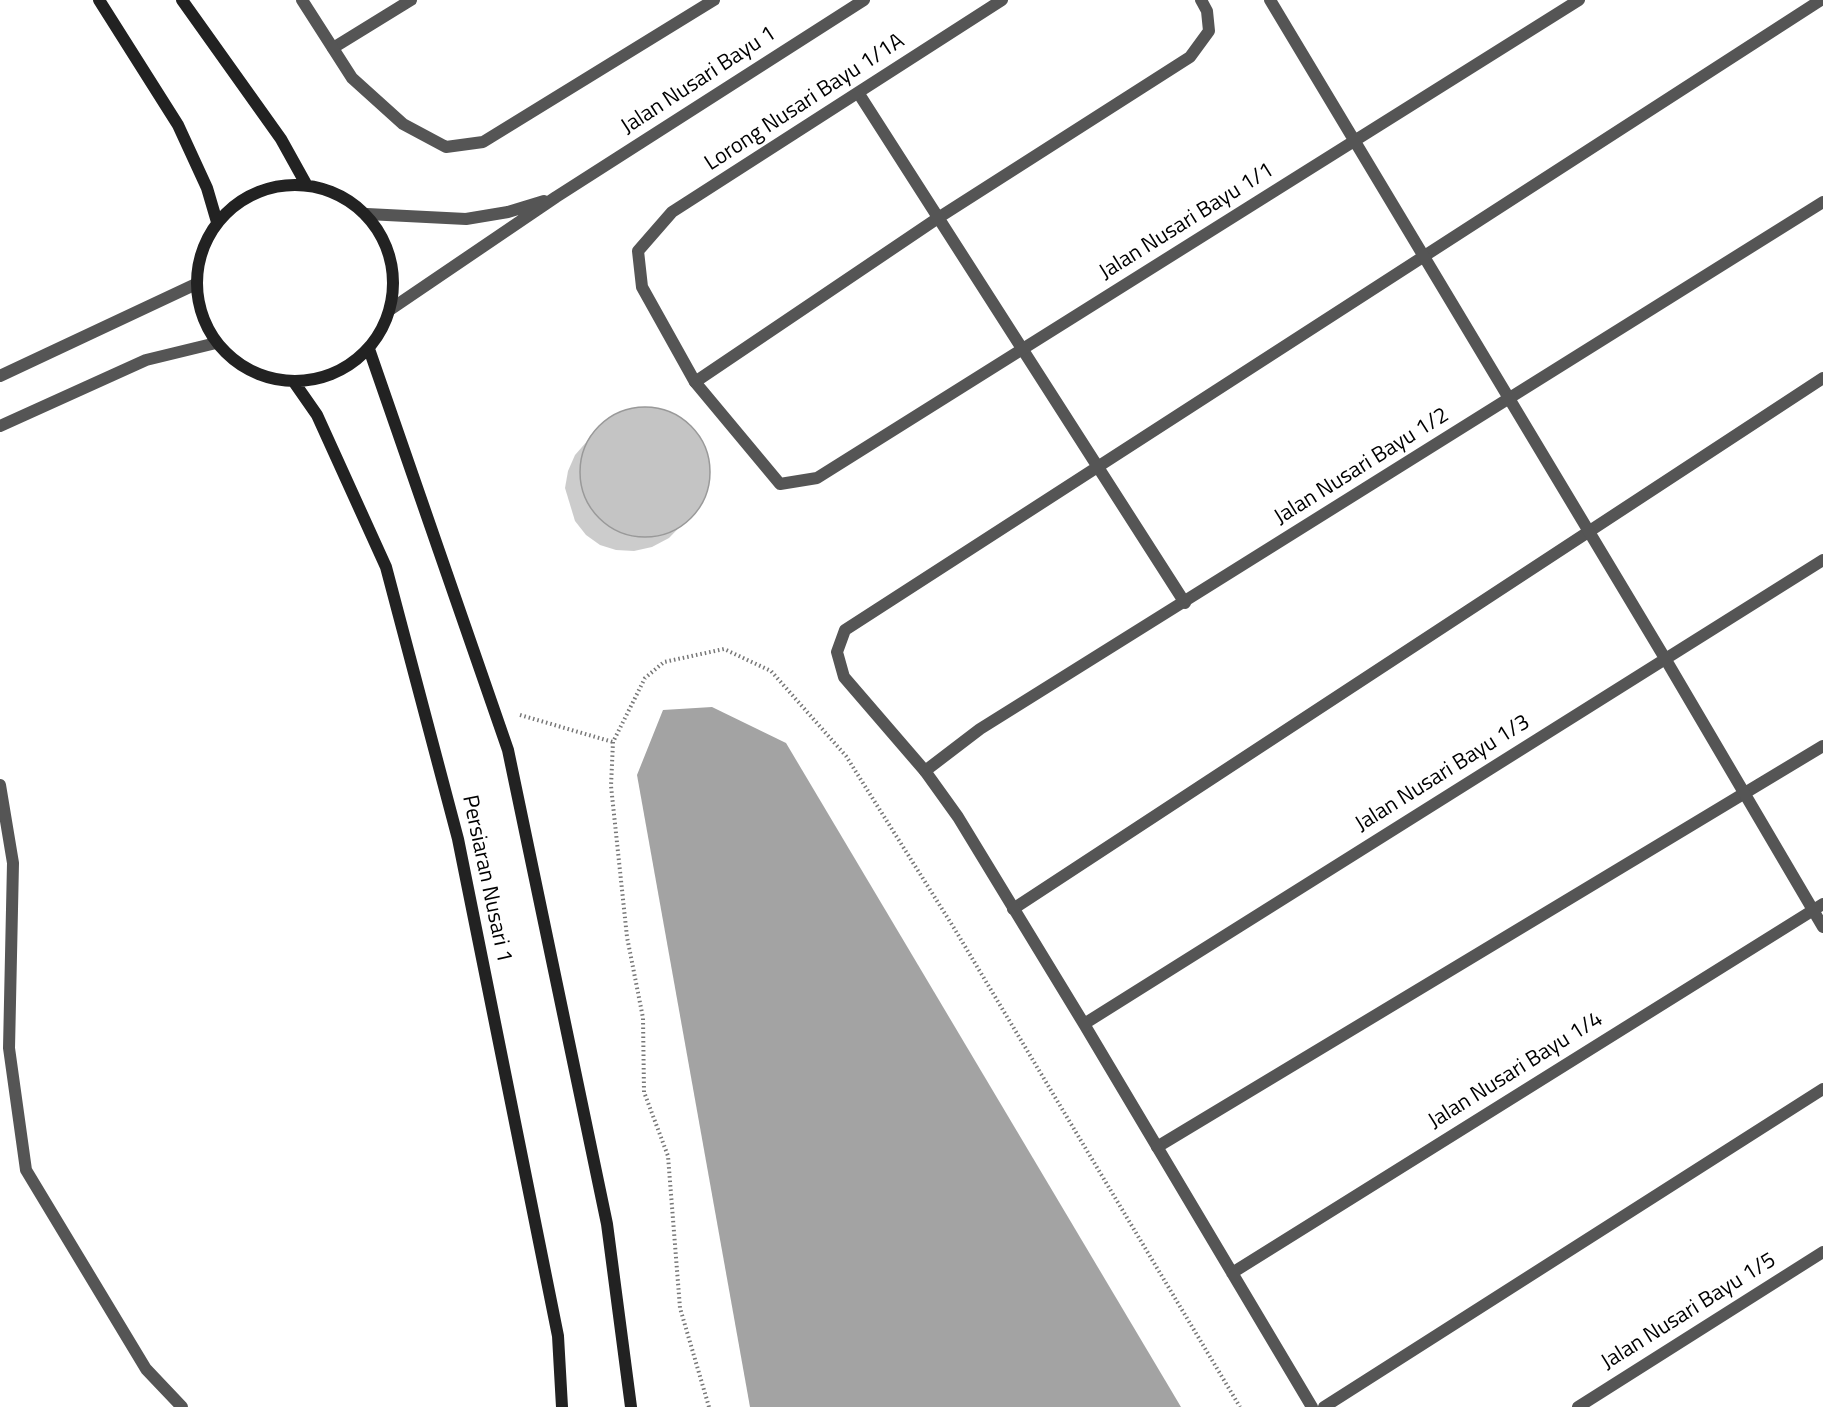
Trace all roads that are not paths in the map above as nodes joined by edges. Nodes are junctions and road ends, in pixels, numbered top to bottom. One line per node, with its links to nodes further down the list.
1 (99, 0): 20 (main road)
2 (182, 0): 15 (main road)
3 (302, 0): 12 (street)
4 (411, 0): 12 (street)
5 (714, 0): 12 (street)
6 (864, 0): 16 (street, Jalan Nusari Bayu 1)
7 (1002, 0): 13 (street, Lorong Nusari Bayu 1/1A)
8 (1201, 0): 19 (street)
9 (1270, 0): 14 (street)
10 (1579, 0): 14 (street, Jalan Nusari Bayu 1/1)
11 (1821, 0): 21 (street)
12 (333, 48)
13 (859, 94): 19 (street); 30 (street, Lorong Nusari Bayu 1/1A)
14 (1356, 142): 21 (street); 26 (street, Jalan Nusari Bayu 1/1)
15 (306, 184): 18 (main road); 20 (main road)
16 (556, 197): 18 (street, Jalan Nusari Bayu 1); 23 (street, Jalan Nusari Bayu 1)
17 (1823, 202): 31 (street, Jalan Nusari Bayu 1/2)
18 (367, 214): 23 (main road)
19 (938, 218): 26 (street); 30 (street)
20 (217, 222): 22 (main road)
21 (1423, 257): 31 (street); 33 (street)
22 (196, 284): 24 (main road); 27 (street)
23 (391, 309): 25 (main road)
24 (216, 343): 29 (main road); 32 (street)
25 (369, 349): 29 (main road); 52 (main road)
26 (1022, 349): 30 (street, Jalan Nusari Bayu 1/1); 33 (street)
27 (0, 376)
28 (1823, 378): 34 (street)
29 (294, 382): 51 (main road, Persiaran Nusari 1)
30 (695, 382)
31 (1508, 399): 34 (street); 36 (street, Jalan Nusari Bayu 1/2)
32 (0, 426)
33 (1098, 467): 36 (street); 39 (street)
34 (1588, 530): 37 (street); 43 (street)
35 (1823, 560): 37 (street, Jalan Nusari Bayu 1/3)
36 (1185, 603): 39 (street, Jalan Nusari Bayu 1/2)
37 (1666, 660): 41 (street); 45 (street, Jalan Nusari Bayu 1/3)
38 (1823, 746): 41 (street)
39 (925, 771): 43 (street)
40 (0, 785): 50 (street)
41 (1745, 794): 42 (street); 47 (street)
42 (1818, 908): 44 (street); 49 (street, Jalan Nusari Bayu 1/4)
43 (1013, 909): 45 (street)
44 (1823, 927)
45 (1084, 1024): 47 (street)
46 (1823, 1089): 54 (street)
47 (1157, 1147): 49 (street)
48 (1823, 1252): 55 (street, Jalan Nusari Bayu 1/5)
49 (1232, 1273): 53 (street)
50 (182, 1407)
51 (562, 1407)
52 (631, 1407)
53 (1312, 1407)
54 (1324, 1407)
55 (1578, 1407)

